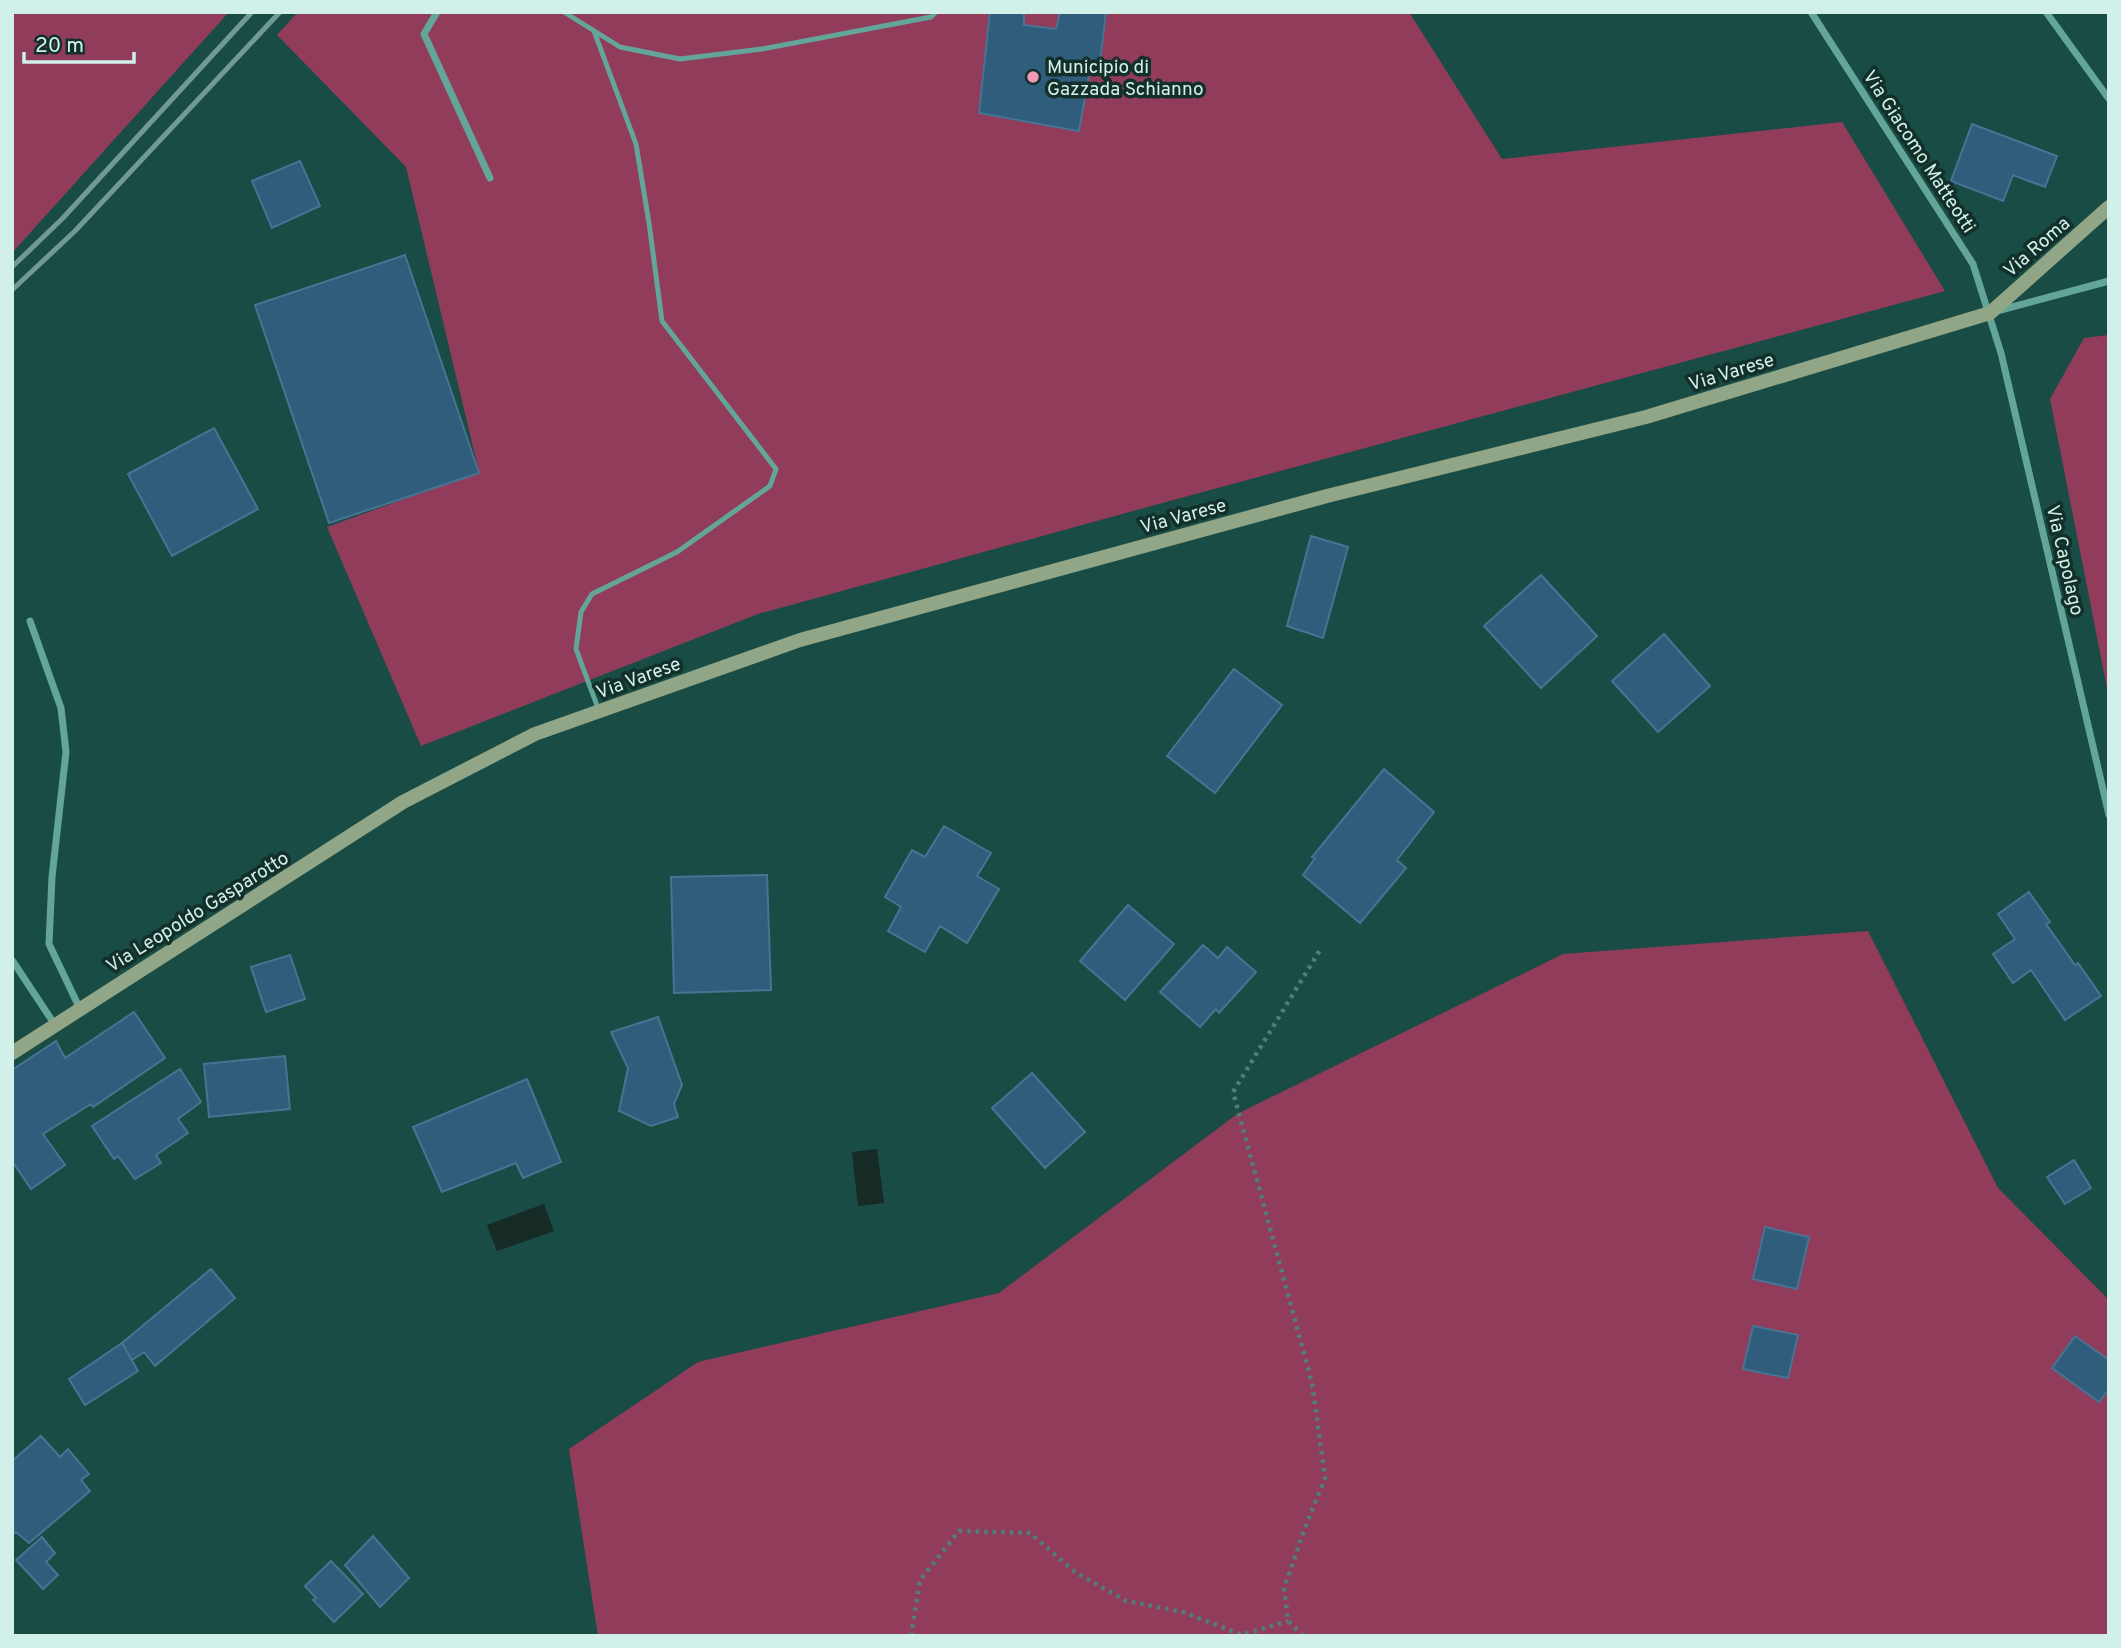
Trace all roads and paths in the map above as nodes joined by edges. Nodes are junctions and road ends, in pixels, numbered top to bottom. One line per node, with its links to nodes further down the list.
1 (437, 12): 8 (street)
2 (564, 12): 6 (lane)
3 (936, 12): 6 (lane)
4 (1811, 12): 11 (street, Via Giacomo Matteotti)
5 (2046, 12): 7 (street)
6 (594, 31): 13 (lane)
7 (2109, 99)
8 (489, 178)
9 (2109, 207): 11 (main road, Via Roma)
10 (2109, 281): 11 (street)
11 (1990, 313): 13 (main road, Via Varese); 15 (street, Via Capolago)
12 (30, 621): 18 (street)
13 (599, 712): 14 (main road, Via Varese)
14 (403, 802): 18 (main road, Via Leopoldo Gasparotto)
15 (2109, 816)
16 (1320, 950): 21 (path)
17 (12, 960): 19 (street)
18 (80, 1009): 19 (main road, Via Leopoldo Gasparotto)
19 (55, 1025): 20 (main road, Via Leopoldo Gasparotto)
20 (12, 1053)
21 (1288, 1622): 22 (path); 23 (path)
22 (911, 1636)
23 (1303, 1636)

